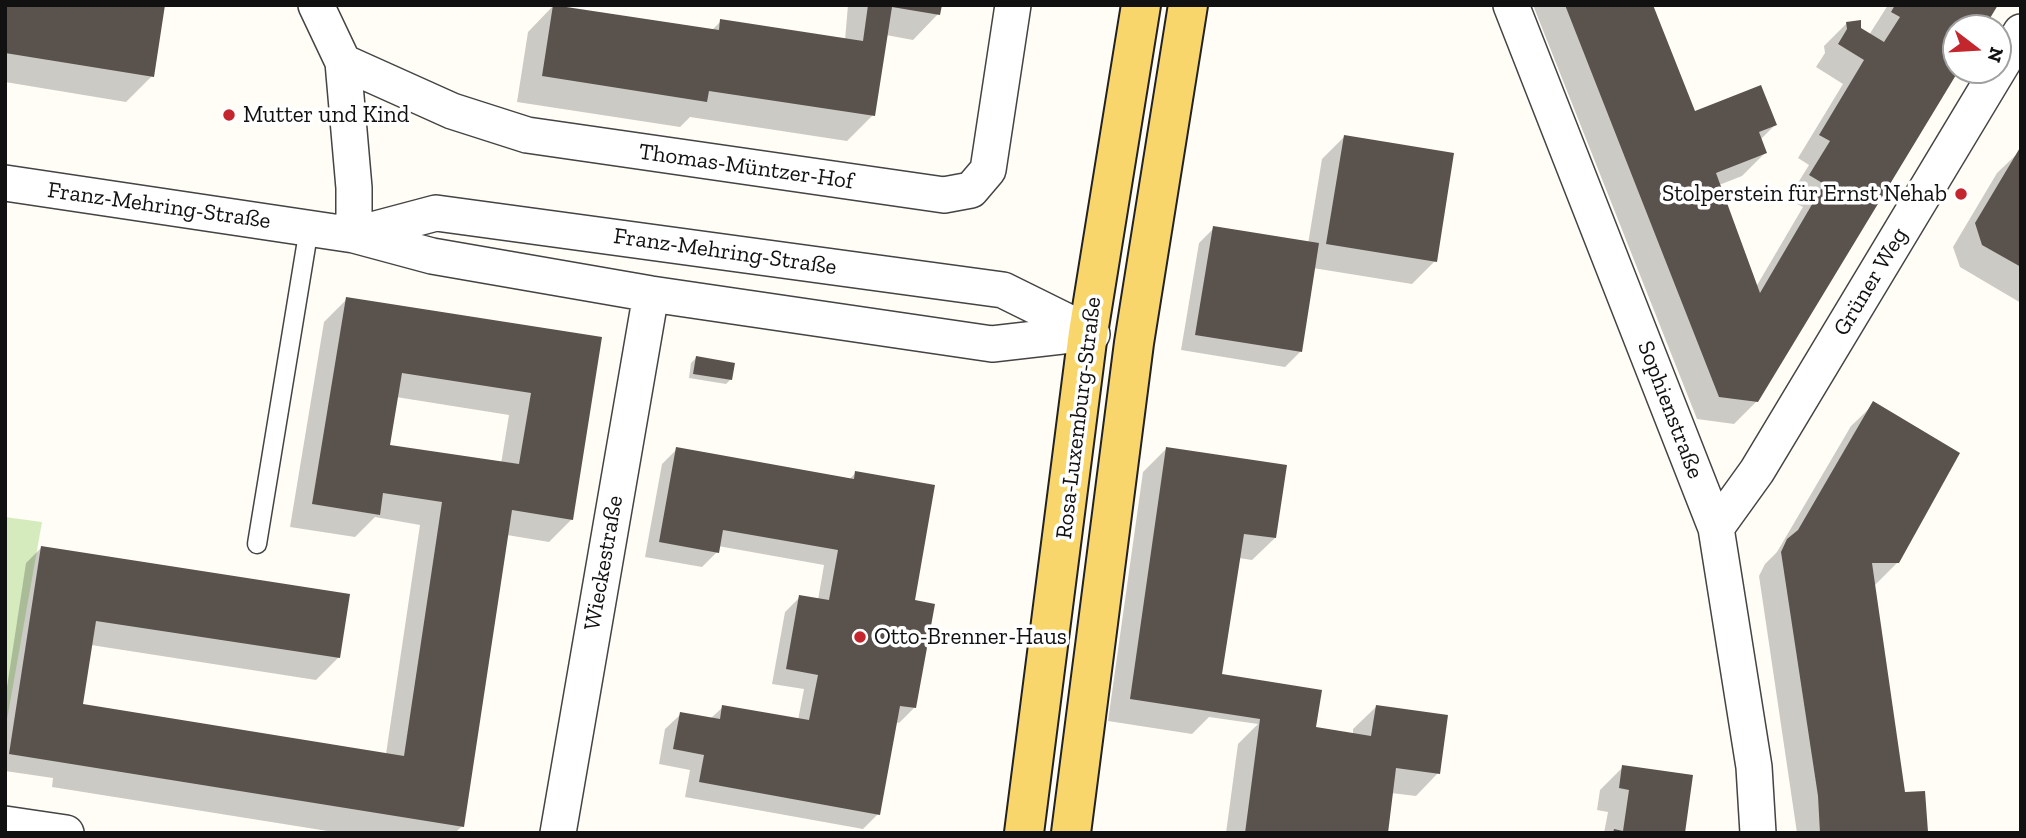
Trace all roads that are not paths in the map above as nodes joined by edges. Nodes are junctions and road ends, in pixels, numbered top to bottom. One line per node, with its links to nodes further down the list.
1 (316, 5): 7 (street)
2 (1013, 5): 7 (street, Thomas-Müntzer-Hof)
3 (1141, 5): 12 (main road, Rosa-Luxemburg-Straße)
4 (1188, 5): 13 (main road, Rosa-Luxemburg-Straße)
5 (1511, 5): 14 (street, Sophienstraße)
6 (2021, 32): 14 (street, Grüner Weg)
7 (343, 62): 10 (street)
8 (5, 183): 9 (street, Franz-Mehring-Straße)
9 (309, 228): 10 (street, Franz-Mehring-Straße); 15 (lane)
10 (354, 235): 11 (street, Franz-Mehring-Straße); 12 (street, Franz-Mehring-Straße)
11 (651, 294): 12 (street, Franz-Mehring-Straße); 16 (street, Wieckestraße)
12 (1088, 333): 13 (street, Franz-Mehring-Straße); 17 (main road, Rosa-Luxemburg-Straße)
13 (1134, 343): 18 (main road, Rosa-Luxemburg-Straße)
14 (1716, 528): 19 (street, Sophienstraße)
15 (257, 544)
16 (558, 833)
17 (1024, 833)
18 (1071, 833)
19 (1758, 833)

